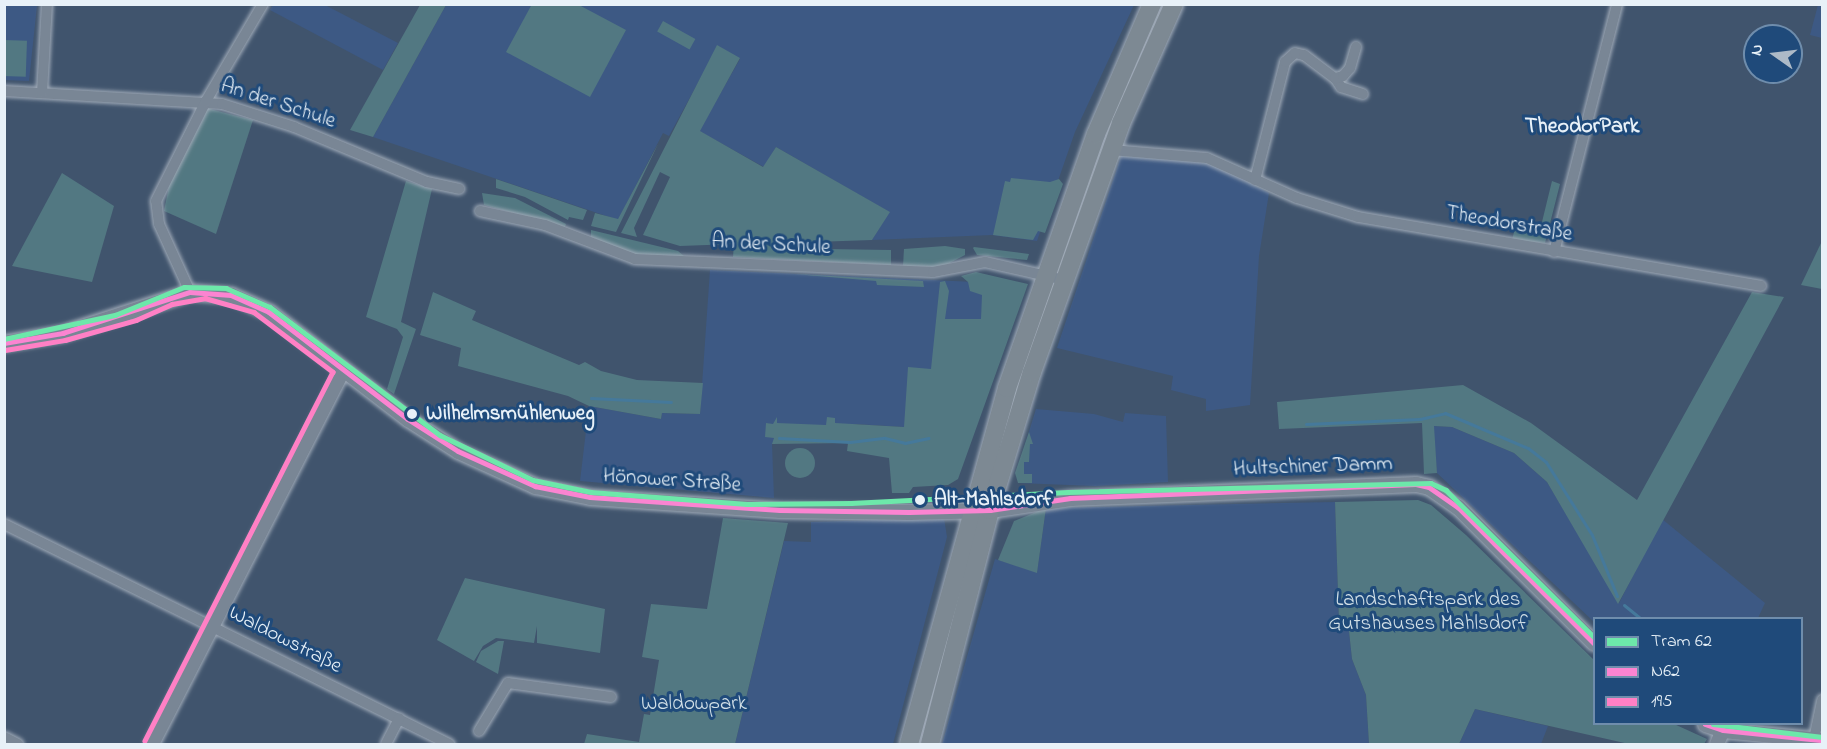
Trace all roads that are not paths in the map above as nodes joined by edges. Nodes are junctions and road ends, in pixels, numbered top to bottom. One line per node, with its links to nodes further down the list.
1 (47, 4): 9 (street)
2 (263, 4): 11 (street)
3 (1152, 4): 17 (main road)
4 (1174, 4): 12 (main road)
5 (1617, 4): 16 (street)
6 (1356, 47): 7 (street)
7 (1335, 78): 10 (street); 13 (street)
8 (4, 91): 9 (street, An der Schule)
9 (42, 93): 11 (street, An der Schule)
10 (1363, 94)
11 (206, 101): 14 (street, An der Schule); 19 (street)
12 (1111, 150): 13 (street, Theodorstraße); 17 (main road)
13 (1255, 180): 16 (street, Theodorstraße)
14 (459, 189)
15 (480, 210): 17 (street, An der Schule)
16 (1554, 252): 18 (street, Theodorstraße)
17 (1056, 278): 22 (main road); 23 (main road)
18 (1761, 285)
19 (190, 292): 20 (main road, Hönower Straße); 21 (main road, Hönower Straße)
20 (4, 343)
21 (343, 370): 22 (main road, Hönower Straße); 25 (street)
22 (971, 510): 23 (main road, Hultschiner Damm); 39 (main road)
23 (990, 510): 26 (main road, Hultschiner Damm); 40 (main road)
24 (4, 524): 25 (street, Waldowstraße)
25 (213, 625): 29 (street, Waldowstraße); 36 (street)
26 (1593, 642)
27 (611, 697): 32 (street)
28 (1822, 700): 34 (street)
29 (399, 718): 37 (street); 38 (street, Waldowstraße)
30 (1710, 725): 31 (main road)
31 (1723, 730): 34 (main road); 41 (street)
32 (479, 731)
33 (4, 737): 35 (street)
34 (1818, 740)
35 (18, 744)
36 (152, 744)
37 (386, 744)
38 (450, 744)
39 (909, 744)
40 (930, 744)
41 (1717, 744)

